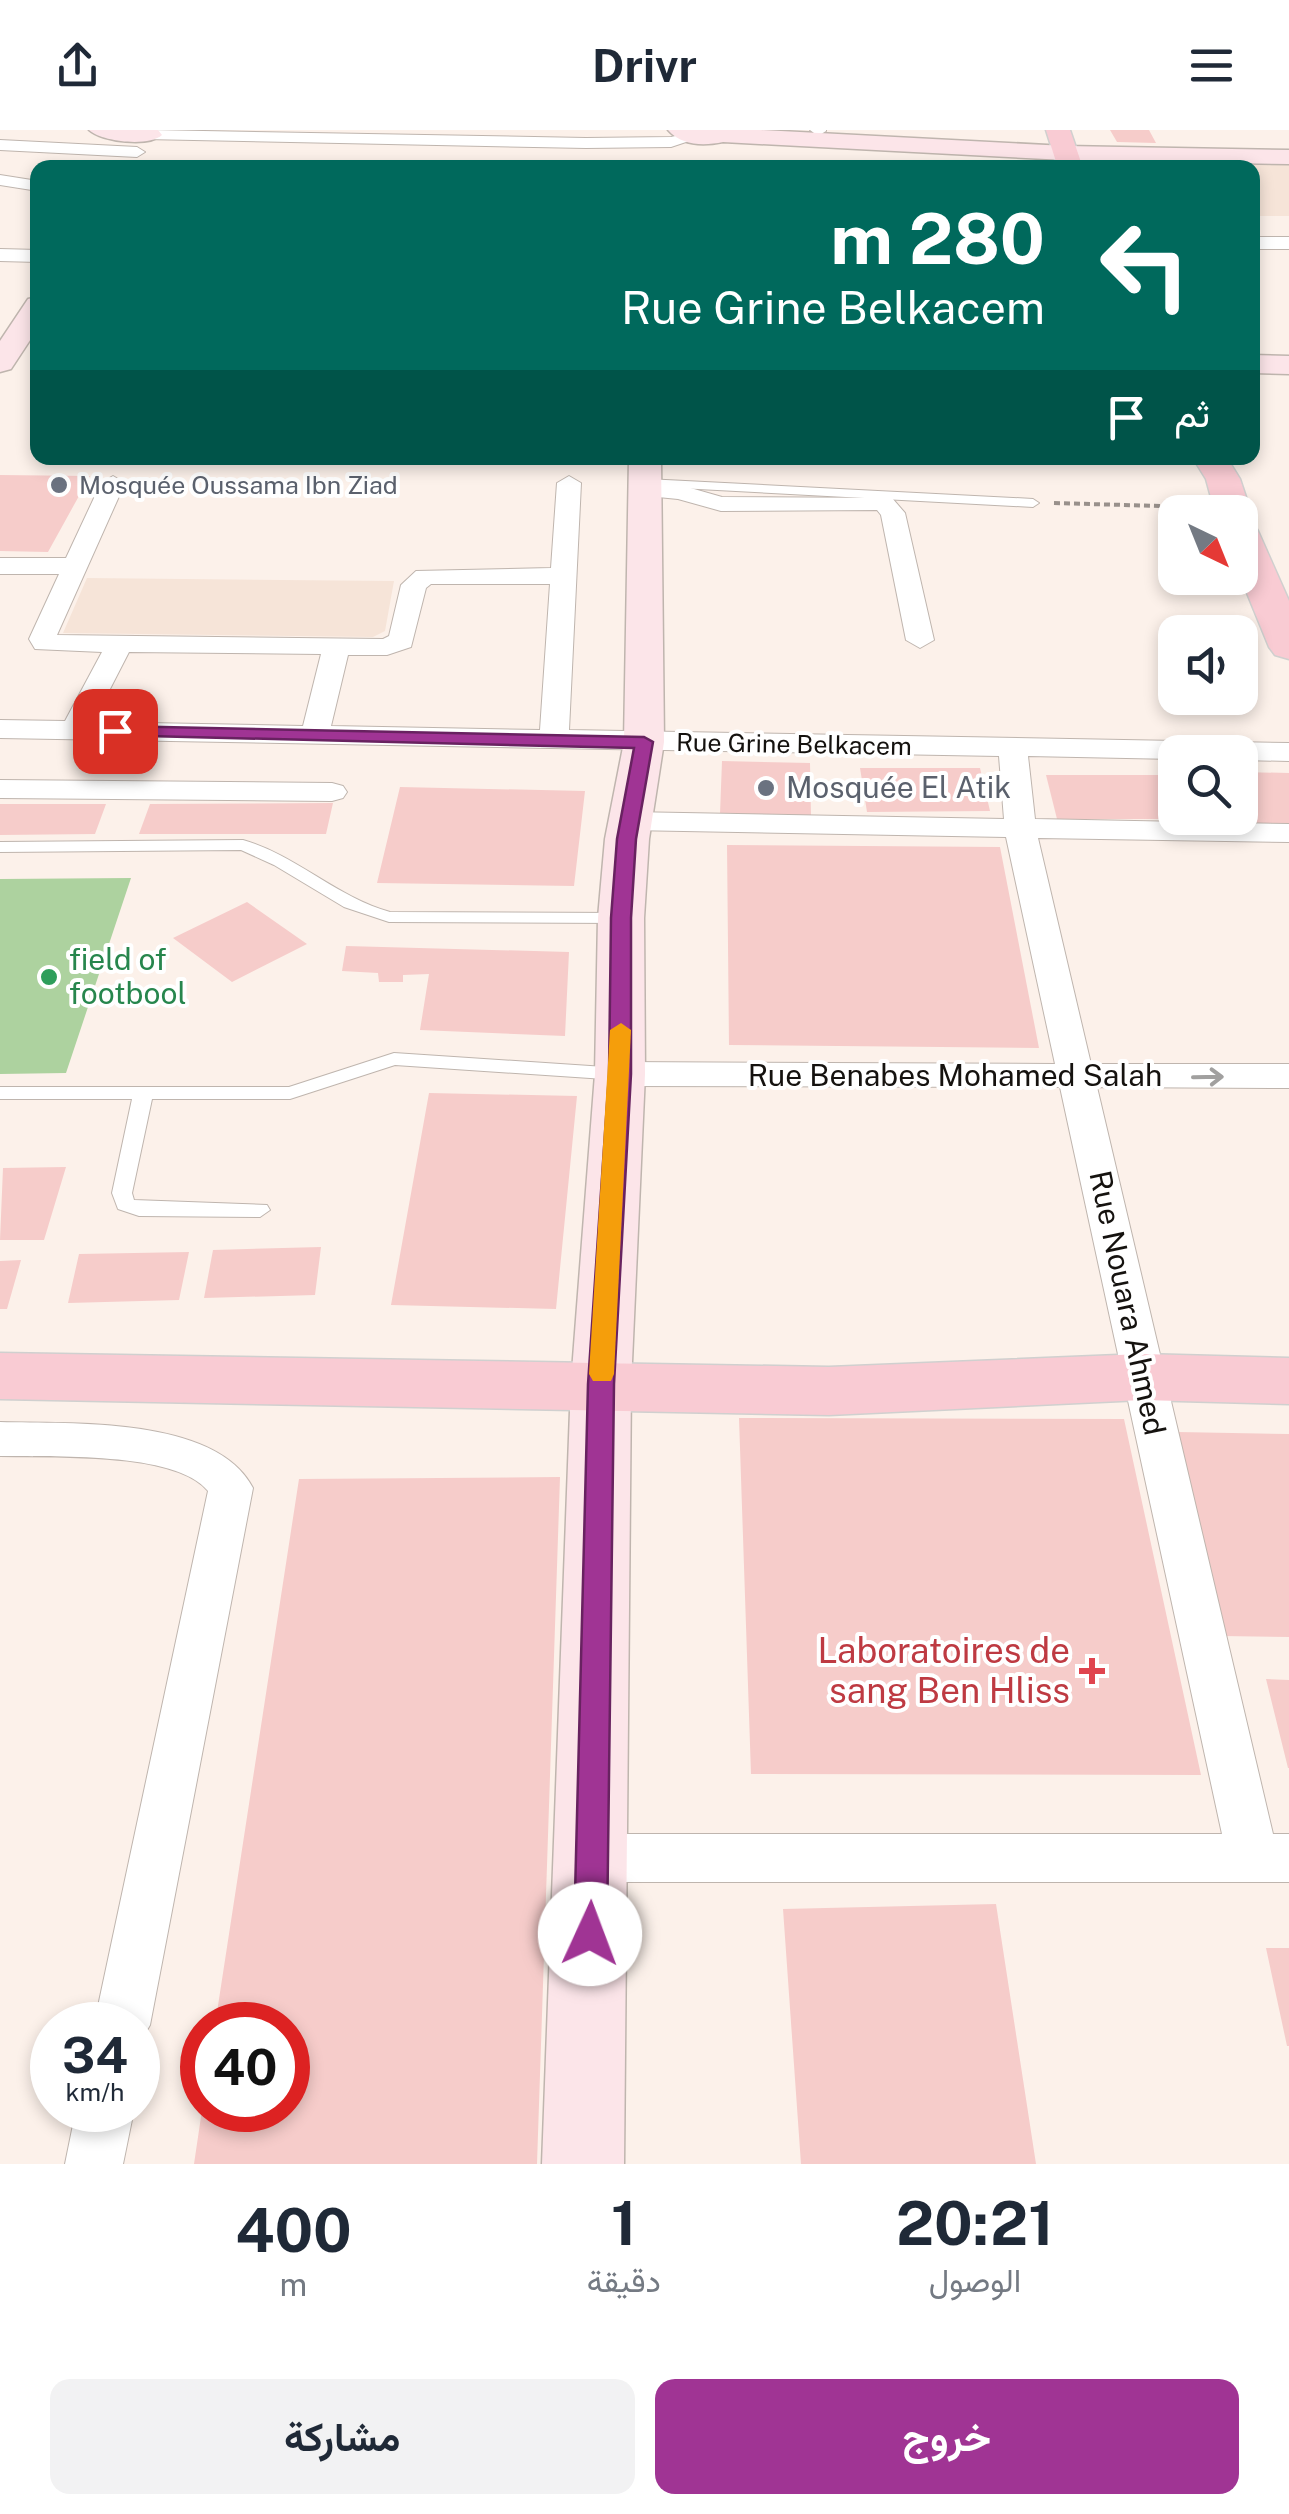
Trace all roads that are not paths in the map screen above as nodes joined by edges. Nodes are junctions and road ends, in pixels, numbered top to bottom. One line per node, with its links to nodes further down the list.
1 (101, 130): 9 (street)
2 (792, 130): 3 (street)
3 (818, 131): 6 (street)
4 (707, 134): 6 (street); 7 (street); 15 (street); 16 (street)
5 (380, 141): 7 (street); 9 (street); 13 (street)
6 (925, 141): 10 (street)
7 (586, 143): 14 (street)
8 (0, 145): 9 (street)
9 (142, 146)
10 (1065, 148): 11 (street); 12 (street)
11 (1289, 148)
12 (1289, 156)
13 (373, 160)
14 (583, 160)
15 (699, 160)
16 (718, 160)
17 (0, 180): 18 (street)
18 (30, 185)
19 (1260, 242): 20 (street)
20 (1289, 243)
21 (0, 255): 22 (street)
22 (30, 256)
23 (30, 316): 25 (street)
24 (30, 354): 25 (street)
25 (2, 356)
26 (1260, 364): 27 (street)
27 (1289, 365)
28 (1214, 465): 32 (main road)
29 (646, 477): 33 (lane); 38 (street); 46 (street)
30 (570, 483): 37 (street)
31 (113, 484): 35 (street)
32 (1228, 495)
33 (1033, 503)
34 (0, 566): 35 (street)
35 (74, 566): 39 (street)
36 (1258, 573): 40 (main road)
37 (563, 576): 41 (street); 45 (street)
38 (920, 640)
39 (118, 645): 41 (street); 43 (street)
40 (1289, 646)
41 (336, 647): 44 (street)
42 (0, 729): 43 (street, Rue Grine Belkacem)
43 (75, 730): 44 (street, Rue Grine Belkacem)
44 (314, 735): 45 (street, Rue Grine Belkacem)
45 (554, 740): 46 (street, Rue Grine Belkacem)
46 (644, 742): 47 (street, Rue Grine Belkacem); 51 (street)
47 (1013, 747): 48 (street, Rue Grine Belkacem); 52 (street, Rue Nouara Ahmed)
48 (1289, 752)
49 (0, 789): 50 (street)
50 (332, 792)
51 (630, 821): 52 (street); 55 (street)
52 (1020, 828): 53 (street); 58 (street, Rue Nouara Ahmed)
53 (1289, 833)
54 (0, 847): 55 (lane)
55 (621, 918): 56 (street)
56 (620, 1074): 58 (street, Rue Benabes Mohamed Salah); 59 (lane); 65 (street)
57 (1289, 1076): 58 (street, Rue Benabes Mohamed Salah, one-way to 57)
58 (1078, 1078): 63 (street, Rue Nouara Ahmed)
59 (144, 1090): 60 (lane); 61 (lane)
60 (0, 1093)
61 (260, 1210)
62 (0, 1376): 65 (main road)
63 (1142, 1377): 64 (main road); 65 (main road); 68 (street, Rue Nouara Ahmed)
64 (1289, 1381)
65 (601, 1384): 67 (street)
66 (0, 1438): 69 (street)
67 (593, 1858): 68 (street); 72 (street)
68 (1271, 1858)
69 (127, 2002)
70 (101, 2132): 71 (street)
71 (94, 2164)
72 (583, 2164)

